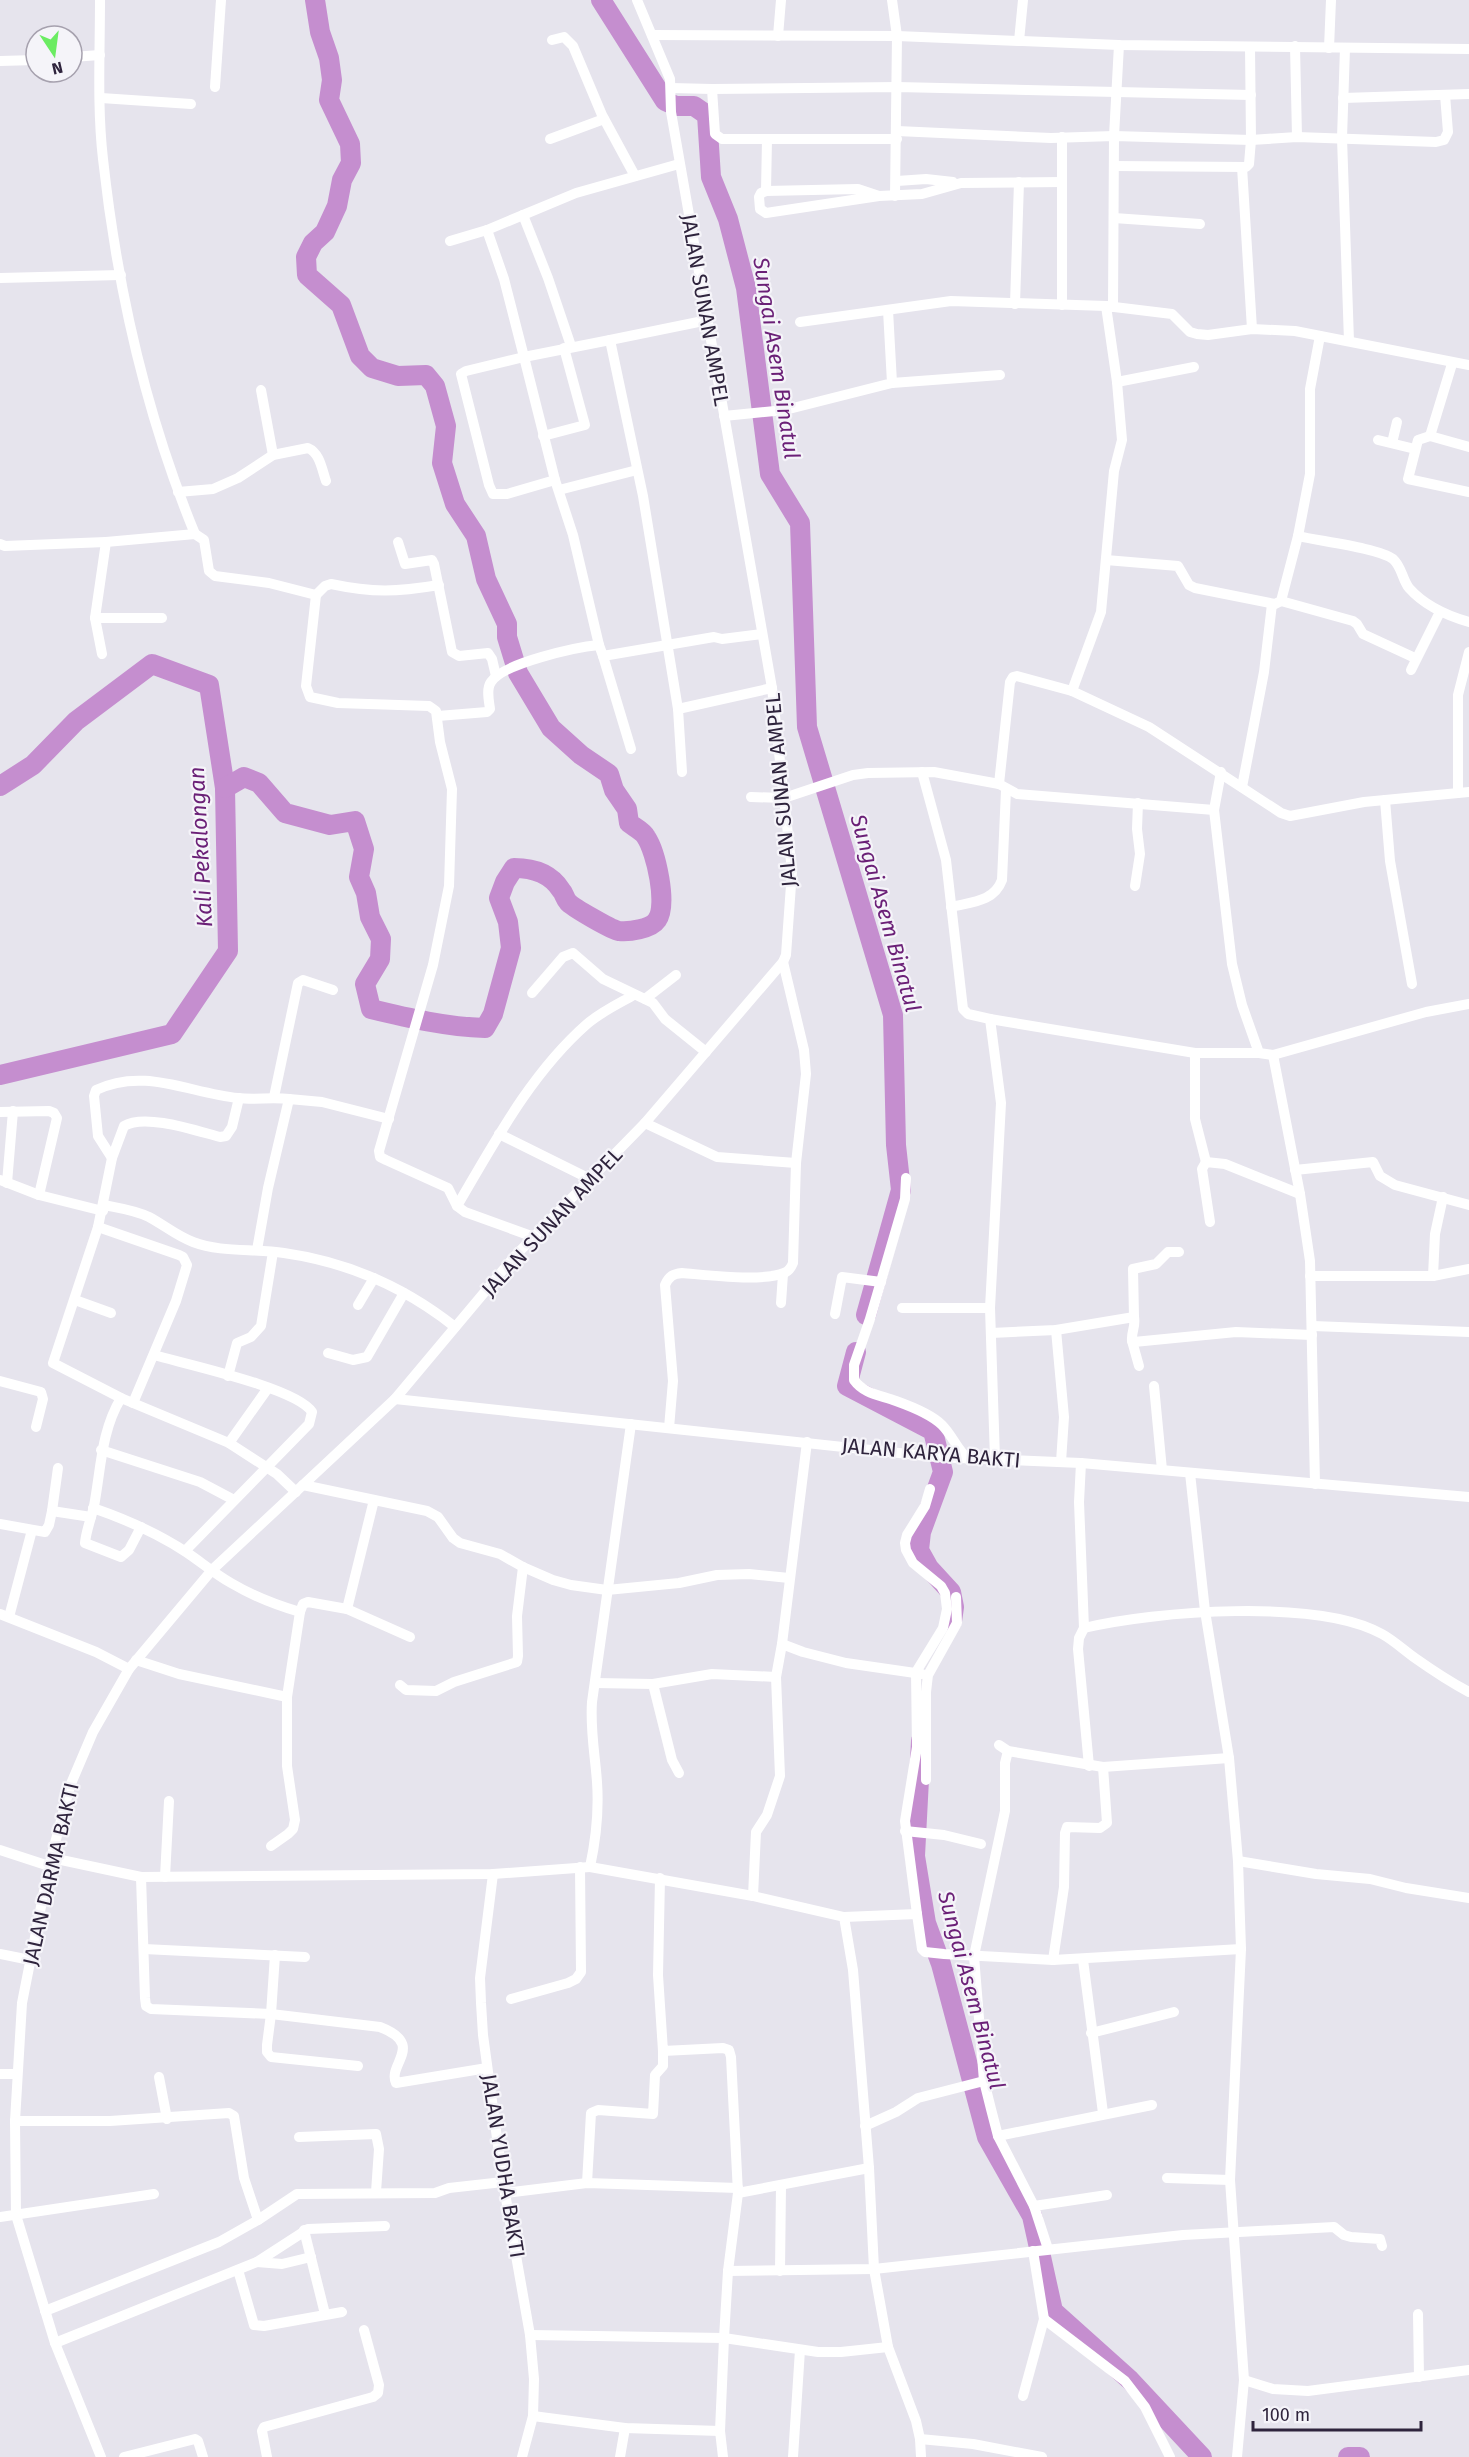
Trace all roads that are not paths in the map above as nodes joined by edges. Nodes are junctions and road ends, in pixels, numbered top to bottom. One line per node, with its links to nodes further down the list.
1 (100, 0): 19 (street)
2 (220, 0): 23 (street)
3 (637, 0): 8 (street, JALAN SUNAN AMPEL)
4 (781, 0): 9 (street)
5 (892, 0): 10 (street)
6 (1023, 0): 12 (street)
7 (1330, 0): 16 (street)
8 (652, 35): 9 (street); 26 (street, JALAN SUNAN AMPEL)
9 (778, 36): 10 (street)
10 (897, 36): 12 (street); 24 (street)
11 (552, 40): 34 (street)
12 (1019, 41): 13 (street)
13 (1119, 45): 14 (street); 27 (street)
14 (1250, 46): 15 (street); 29 (street)
15 (1294, 46): 16 (street); 38 (street)
16 (1329, 48): 17 (street)
17 (1345, 48): 18 (street); 32 (street)
18 (1469, 49)
19 (100, 55): 20 (street); 31 (street)
20 (84, 56)
21 (24, 60): 22 (street)
22 (0, 61)
23 (215, 87)
24 (897, 87): 25 (street); 27 (street); 35 (street)
25 (712, 89): 26 (street); 41 (street)
26 (671, 92): 43 (street, JALAN SUNAN AMPEL)
27 (1116, 92): 29 (street); 36 (street)
28 (1469, 94): 30 (street)
29 (1251, 95): 42 (street)
30 (1445, 95): 32 (street); 39 (street)
31 (101, 98): 33 (street); 59 (street)
32 (1343, 98): 39 (street)
33 (191, 104)
34 (604, 119): 40 (street); 46 (street)
35 (897, 135): 37 (street); 41 (street); 47 (street)
36 (1114, 136): 37 (street); 42 (street); 44 (street)
37 (1062, 137): 49 (street)
38 (1297, 137): 39 (street); 42 (street)
39 (1342, 138): 70 (street)
40 (550, 139)
41 (767, 139): 51 (street)
42 (1251, 140): 45 (street)
43 (679, 164): 46 (street); 65 (street, JALAN SUNAN AMPEL)
44 (1114, 166): 45 (street); 55 (street)
45 (1242, 167): 67 (street)
46 (635, 176): 54 (street)
47 (897, 181): 50 (street); 53 (street)
48 (1019, 182): 49 (street); 50 (street); 61 (street)
49 (1062, 182): 62 (street)
50 (961, 183): 53 (street)
51 (766, 191): 52 (street); 52 (street)
52 (879, 196): 53 (street)
53 (895, 196)
54 (523, 215): 57 (street); 71 (street)
55 (1114, 218): 56 (street); 63 (street)
56 (1200, 224)
57 (487, 230): 58 (street); 72 (street)
58 (450, 241)
59 (121, 275): 60 (street); 92 (street)
60 (0, 278)
61 (1015, 304): 62 (street); 64 (street)
62 (1062, 305): 63 (street)
63 (1110, 307): 67 (street); 77 (street)
64 (888, 310): 66 (street); 78 (street)
65 (708, 320): 69 (street); 80 (street, JALAN SUNAN AMPEL)
66 (800, 322)
67 (1252, 329): 68 (street)
68 (1320, 336): 70 (street); 95 (street)
69 (610, 340): 71 (street); 89 (street)
70 (1348, 341): 73 (street)
71 (568, 347): 72 (street); 82 (street)
72 (524, 357): 82 (street); 91 (street)
73 (1452, 364): 74 (street); 83 (street)
74 (1469, 365)
75 (1194, 367): 77 (street)
76 (1000, 375): 78 (street)
77 (1117, 382): 99 (street)
78 (892, 383): 80 (street)
79 (261, 390): 88 (street)
80 (724, 416): 107 (street, JALAN SUNAN AMPEL)
81 (1396, 422): 85 (street)
82 (543, 436): 91 (street)
83 (1430, 436): 86 (street); 87 (street)
84 (1378, 440): 85 (street)
85 (1392, 444): 87 (street)
86 (1469, 447)
87 (1415, 448): 93 (street)
88 (273, 455): 90 (street); 92 (street)
89 (637, 470): 91 (street); 108 (street)
90 (326, 481)
91 (557, 485): 109 (street)
92 (178, 492): 94 (street)
93 (1469, 492)
94 (195, 534): 96 (street); 101 (street)
95 (1298, 537): 102 (street); 103 (street)
96 (106, 542): 98 (street); 104 (street)
97 (398, 542): 100 (street)
98 (0, 544)
99 (1106, 560): 102 (street); 116 (street)
100 (439, 585): 101 (street); 114 (street)
101 (316, 595): 118 (street)
102 (1276, 602): 112 (street); 124 (street)
103 (1440, 612): 106 (street); 112 (street)
104 (94, 618): 105 (street); 111 (street)
105 (162, 618)
106 (1469, 622)
107 (762, 634): 108 (street); 115 (street, JALAN SUNAN AMPEL)
108 (665, 645): 109 (street); 117 (street)
109 (601, 650): 114 (street); 119 (street)
110 (1469, 651): 125 (street)
111 (102, 654)
112 (1415, 658): 113 (street)
113 (1411, 670)
114 (496, 676): 118 (street)
115 (772, 688): 117 (street); 127 (street, JALAN SUNAN AMPEL)
116 (1072, 692): 122 (street); 123 (street)
117 (678, 709): 120 (street)
118 (438, 716): 150 (street)
119 (631, 749)
120 (682, 772)
121 (922, 772): 123 (street); 127 (street); 132 (street)
122 (1221, 772): 124 (street); 130 (street)
123 (1002, 787): 129 (street); 132 (street)
124 (1242, 787): 128 (street)
125 (1463, 793): 128 (street)
126 (751, 797): 127 (street)
127 (784, 798): 133 (street, JALAN SUNAN AMPEL)
128 (1385, 800): 135 (street)
129 (1138, 803): 130 (street); 131 (street)
130 (1214, 810): 143 (street)
131 (1135, 886)
132 (951, 907): 140 (street)
133 (783, 963): 141 (street, JALAN SUNAN AMPEL); 155 (street)
134 (676, 975): 138 (street)
135 (1412, 984)
136 (333, 990): 145 (street)
137 (532, 993): 138 (street)
138 (639, 997): 141 (street); 152 (street)
139 (1469, 1004): 144 (street)
140 (990, 1019): 142 (street); 183 (street)
141 (706, 1052): 151 (street, JALAN SUNAN AMPEL)
142 (1195, 1053): 143 (street); 154 (street)
143 (1258, 1053): 144 (street)
144 (1273, 1055): 156 (street)
145 (274, 1097): 146 (street); 147 (street)
146 (239, 1098): 153 (street); 153 (street)
147 (289, 1099): 150 (street); 169 (street)
148 (13, 1111): 149 (street); 159 (street); 161 (street)
149 (0, 1112)
150 (389, 1119): 164 (street)
151 (645, 1123): 155 (street); 158 (street, JALAN SUNAN AMPEL)
152 (499, 1134): 158 (street); 164 (street)
153 (112, 1158): 165 (street)
154 (1206, 1162): 160 (street); 166 (street)
155 (796, 1163): 173 (street)
156 (1295, 1170): 160 (street); 162 (street)
157 (906, 1178): 177 (street)
158 (590, 1179): 168 (street, JALAN SUNAN AMPEL)
159 (4, 1181): 161 (street)
160 (1300, 1194): 174 (street)
161 (39, 1195): 165 (street)
162 (1443, 1197): 163 (street); 175 (street)
163 (1467, 1200)
164 (457, 1206): 168 (street)
165 (104, 1208): 167 (street); 169 (street)
166 (1210, 1222)
167 (98, 1227): 179 (street); 194 (street)
168 (534, 1237): 187 (street, JALAN SUNAN AMPEL)
169 (257, 1251): 170 (street)
170 (273, 1252): 176 (street); 196 (street)
171 (1179, 1252): 186 (street)
172 (1469, 1269): 175 (street)
173 (783, 1274): 180 (street); 205 (street)
174 (1310, 1276): 175 (street); 189 (street)
175 (1433, 1276)
176 (374, 1278): 178 (street); 181 (street)
177 (880, 1281): 185 (street); 209 (street)
178 (404, 1293): 187 (street); 193 (street)
179 (75, 1300): 184 (street); 200 (street)
180 (781, 1303)
181 (358, 1305)
182 (902, 1308): 183 (street)
183 (990, 1308): 191 (street)
184 (111, 1313)
185 (835, 1314)
186 (1134, 1317): 188 (street); 192 (street)
187 (455, 1327): 201 (street, JALAN SUNAN AMPEL)
188 (1056, 1330): 191 (street); 211 (street)
189 (1312, 1331): 190 (street); 192 (street); 217 (street)
190 (1469, 1332)
191 (991, 1333): 210 (street)
192 (1132, 1341): 195 (street)
193 (328, 1353)
194 (154, 1355): 196 (street); 202 (street)
195 (1139, 1366)
196 (228, 1376): 199 (street)
197 (0, 1381): 204 (street)
198 (1154, 1386): 215 (street)
199 (268, 1388): 207 (street); 213 (street)
200 (121, 1398): 202 (street); 208 (street)
201 (395, 1399): 203 (street, JALAN KARYA BAKTI); 218 (street, JALAN DARMA BAKTI)
202 (133, 1403): 207 (street)
203 (631, 1424): 205 (street, JALAN KARYA BAKTI); 232 (street)
204 (36, 1427)
205 (669, 1428): 206 (street, JALAN KARYA BAKTI)
206 (807, 1442): 209 (street, JALAN KARYA BAKTI); 231 (street)
207 (229, 1443): 213 (street)
208 (102, 1450): 221 (street); 224 (street)
209 (968, 1459): 210 (street, JALAN KARYA BAKTI)
210 (995, 1459): 211 (street, JALAN KARYA BAKTI)
211 (1061, 1462): 212 (street, JALAN KARYA BAKTI)
212 (1081, 1463): 215 (street, JALAN KARYA BAKTI); 239 (street)
213 (266, 1466): 218 (street); 221 (street)
214 (58, 1468): 223 (street)
215 (1162, 1470): 216 (street, JALAN KARYA BAKTI)
216 (1190, 1473): 217 (street, JALAN KARYA BAKTI); 235 (street)
217 (1315, 1484): 220 (street, JALAN KARYA BAKTI)
218 (299, 1489): 222 (street); 230 (street, JALAN DARMA BAKTI)
219 (930, 1489): 238 (street)
220 (1469, 1497)
221 (234, 1500): 228 (street)
222 (374, 1500): 229 (street); 234 (street)
223 (52, 1511): 224 (street); 227 (street)
224 (92, 1513): 226 (street); 226 (street)
225 (0, 1524): 227 (street)
226 (141, 1527): 228 (street)
227 (32, 1530): 237 (street)
228 (185, 1551): 230 (street)
229 (523, 1567): 232 (street); 248 (street)
230 (212, 1570): 236 (street); 242 (street, JALAN DARMA BAKTI)
231 (789, 1578): 232 (street); 241 (street)
232 (607, 1590): 246 (street)
233 (956, 1597): 238 (street)
234 (348, 1609): 236 (street); 240 (street)
235 (1205, 1611): 239 (street); 249 (street); 251 (street)
236 (300, 1612): 250 (street)
237 (5, 1616): 243 (street)
238 (951, 1622): 244 (street)
239 (1084, 1628): 252 (street)
240 (411, 1637)
241 (782, 1644): 244 (street); 245 (street)
242 (136, 1660): 243 (street, JALAN DARMA BAKTI); 250 (street)
243 (129, 1669): 262 (street, JALAN DARMA BAKTI)
244 (922, 1674): 255 (street); 257 (street)
245 (776, 1677): 247 (street); 268 (street)
246 (594, 1683): 247 (street); 263 (street)
247 (654, 1684): 254 (street)
248 (400, 1685)
249 (1469, 1692)
250 (287, 1697): 259 (street)
251 (1229, 1758): 253 (street); 261 (street)
252 (1089, 1766): 253 (street); 276 (street)
253 (1103, 1767): 279 (street)
254 (679, 1773)
255 (926, 1780)
256 (169, 1801): 266 (street)
257 (908, 1831): 258 (street); 270 (street)
258 (981, 1844)
259 (271, 1846)
260 (0, 1850): 262 (street)
261 (1238, 1861): 269 (street); 273 (street)
262 (50, 1862): 265 (street); 278 (street, JALAN DARMA BAKTI)
263 (585, 1867): 264 (street); 267 (street); 281 (street)
264 (493, 1874): 266 (street); 287 (street, JALAN YUDHA BAKTI)
265 (141, 1877): 266 (street); 272 (street)
266 (165, 1877)
267 (660, 1878): 268 (street); 285 (street)
268 (753, 1896): 271 (street)
269 (1469, 1898)
270 (917, 1914): 271 (street); 276 (street)
271 (844, 1917): 296 (street)
272 (144, 1949): 275 (street); 283 (street)
273 (1241, 1949): 280 (street); 301 (street)
274 (0, 1954): 278 (street)
275 (274, 1955): 277 (street); 283 (street)
276 (974, 1956): 279 (street); 291 (street)
277 (305, 1957)
278 (30, 1960): 289 (street, JALAN DARMA BAKTI)
279 (1053, 1960): 280 (street)
280 (1083, 1960): 284 (street)
281 (511, 1999)
282 (1174, 2012): 284 (street)
283 (271, 2014): 286 (street); 287 (street)
284 (1091, 2033): 293 (street)
285 (663, 2051): 302 (street); 305 (street)
286 (358, 2066)
287 (487, 2068): 304 (street, JALAN YUDHA BAKTI)
288 (0, 2074): 289 (street)
289 (17, 2074): 295 (street, JALAN DARMA BAKTI)
290 (159, 2078): 294 (street)
291 (983, 2081): 296 (street); 298 (street)
292 (1152, 2106): 293 (street)
293 (1103, 2113): 298 (street)
294 (167, 2119): 295 (street); 312 (street)
295 (15, 2121): 310 (street, JALAN DARMA BAKTI)
296 (865, 2126): 299 (street)
297 (299, 2136): 306 (street)
298 (998, 2136): 309 (street)
299 (869, 2168): 303 (street); 320 (street)
300 (1167, 2178): 301 (street)
301 (1230, 2180): 315 (street)
302 (587, 2183): 304 (street); 305 (street)
303 (781, 2185): 305 (street); 323 (street)
304 (504, 2188): 306 (street); 330 (street, JALAN YUDHA BAKTI)
305 (738, 2190): 322 (street)
306 (376, 2192): 312 (street)
307 (154, 2194): 310 (street)
308 (1107, 2195): 309 (street)
309 (1034, 2206): 317 (street)
310 (16, 2215): 311 (street); 324 (street, JALAN DARMA BAKTI)
311 (0, 2217)
312 (258, 2220): 324 (street)
313 (385, 2226): 314 (street)
314 (304, 2230): 318 (street); 319 (street)
315 (1234, 2231): 316 (street); 317 (street); 337 (street)
316 (1382, 2246)
317 (1041, 2250): 320 (street); 328 (street)
318 (311, 2257): 319 (street); 326 (street)
319 (257, 2262): 321 (street)
320 (874, 2269): 323 (street); 333 (street)
321 (238, 2270): 326 (street); 332 (street)
322 (728, 2271): 323 (street); 331 (street)
323 (780, 2271)
324 (45, 2311): 332 (street, JALAN DARMA BAKTI)
325 (342, 2312): 326 (street)
326 (325, 2314)
327 (1418, 2314): 336 (street)
328 (1044, 2319): 338 (street); 354 (street)
329 (364, 2330): 347 (street)
330 (530, 2335): 331 (street); 339 (street, JALAN YUDHA BAKTI)
331 (724, 2338): 334 (street); 341 (street)
332 (55, 2343): 344 (street, JALAN DARMA BAKTI)
333 (888, 2347): 334 (street); 342 (street)
334 (800, 2350): 351 (street)
335 (1469, 2370): 336 (street)
336 (1419, 2377): 337 (street)
337 (1244, 2380): 355 (street)
338 (1023, 2396)
339 (533, 2416): 340 (street); 348 (street, JALAN YUDHA BAKTI)
340 (625, 2428): 341 (street); 349 (street)
341 (720, 2431): 350 (street)
342 (920, 2439): 343 (street); 352 (street)
343 (1027, 2456): 353 (street)
344 (101, 2457)
345 (124, 2457): 346 (street)
346 (203, 2457)
347 (267, 2457)
348 (522, 2457)
349 (620, 2457)
350 (723, 2457)
351 (793, 2457)
352 (921, 2457)
353 (1042, 2457)
354 (1170, 2457)
355 (1237, 2457)

